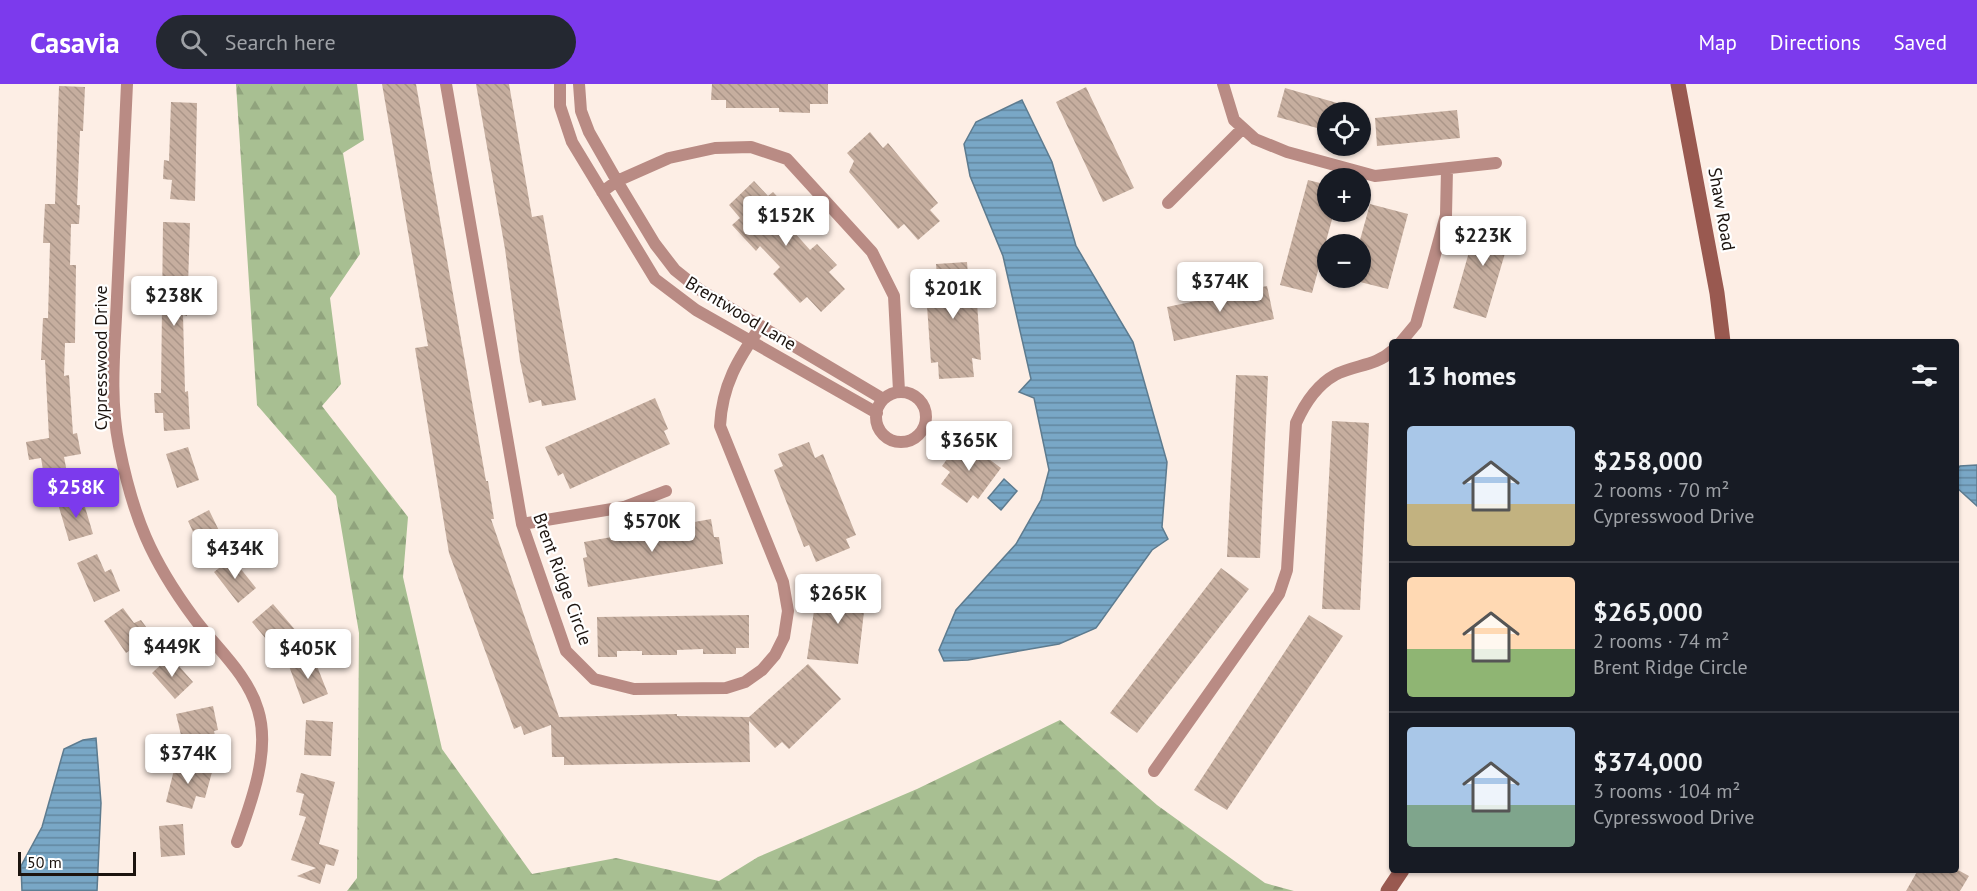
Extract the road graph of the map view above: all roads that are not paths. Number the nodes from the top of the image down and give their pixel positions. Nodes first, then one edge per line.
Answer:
1 (127, 84) edge
2 (446, 84) edge
3 (560, 84) edge
4 (579, 84) edge
5 (1223, 84) edge
6 (1678, 84) edge
7 (1243, 128) junction
8 (1496, 164) dead end
9 (1448, 169) junction
10 (617, 181) junction
11 (602, 192) junction
12 (1168, 203) dead end
13 (761, 326) junction
14 (1404, 339) edge
15 (1723, 339) edge
16 (751, 341) junction
17 (1389, 354) edge
18 (899, 392) junction
19 (883, 399) junction
20 (877, 413) junction
21 (666, 491) dead end
22 (522, 524) junction
23 (1154, 771) dead end
24 (237, 842) dead end
25 (1400, 873) edge
26 (1388, 891) edge

1 - 24 street, Cypresswood Drive
2 - 22 street, Brent Ridge Circle
3 - 11 street, Brentwood Lane
4 - 10 street, Brentwood Lane
5 - 7 street
6 - 15 main road, Shaw Road
7 - 9 street
7 - 12 street
8 - 9 street
9 - 14 street
10 - 11 street
10 - 13 street, Brentwood Lane
10 - 18 street
11 - 16 street, Brentwood Lane
13 - 16 street, Brent Ridge Circle
13 - 19 street, Brentwood Lane
16 - 20 street, Brentwood Lane
16 - 22 street, Brent Ridge Circle
17 - 23 street
18 - 19 street
18 - 20 street
19 - 20 street
21 - 22 street
25 - 26 main road

